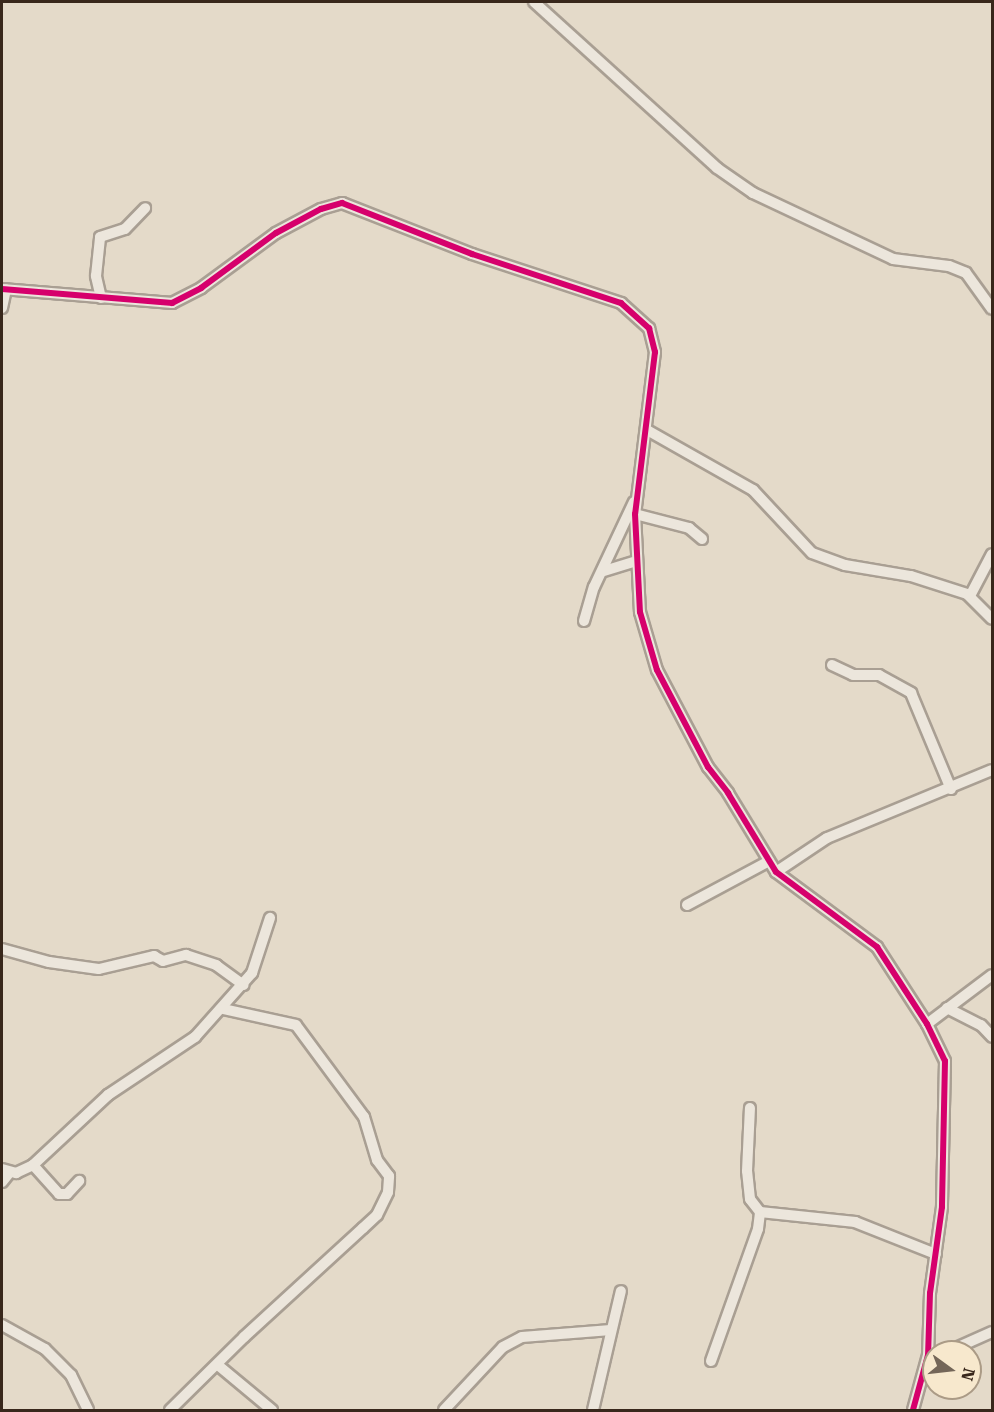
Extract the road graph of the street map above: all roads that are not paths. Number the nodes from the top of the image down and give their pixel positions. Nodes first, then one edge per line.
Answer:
1 (534, 2) edge
2 (145, 208) dead end
3 (4, 289) edge
4 (101, 298) junction
5 (2, 308) edge
6 (993, 309) edge
7 (647, 430) junction
8 (637, 497) junction
9 (635, 514) junction
10 (702, 539) dead end
11 (993, 554) edge
12 (637, 561) junction
13 (604, 572) junction
14 (970, 596) junction
15 (993, 619) edge
16 (584, 621) dead end
17 (831, 664) dead end
18 (993, 770) edge
19 (951, 789) junction
20 (769, 861) junction
21 (776, 872) junction
22 (687, 905) dead end
23 (270, 918) dead end
24 (2, 949) edge
25 (993, 975) edge
26 (244, 985) junction
27 (947, 1008) junction
28 (223, 1009) junction
29 (927, 1024) junction
30 (993, 1037) edge
31 (750, 1108) dead end
32 (33, 1165) junction
33 (6, 1170) edge
34 (79, 1181) dead end
35 (2, 1182) edge
36 (760, 1212) junction
37 (936, 1254) junction
38 (621, 1291) dead end
39 (2, 1325) edge
40 (611, 1330) junction
41 (993, 1332) edge
42 (932, 1340) edge
43 (975, 1340) edge
44 (711, 1361) dead end
45 (219, 1366) junction
46 (922, 1382) edge
47 (88, 1410) edge
48 (171, 1410) edge
49 (266, 1410) edge
50 (272, 1410) edge
51 (444, 1410) edge
52 (593, 1410) edge
53 (913, 1410) edge

1 - 6 street
2 - 4 street
3 - 4 street
3 - 5 street
4 - 7 street
7 - 8 street
7 - 14 street
8 - 9 street
8 - 13 street
9 - 10 street
9 - 12 street
11 - 14 street
12 - 13 street
12 - 20 street
13 - 16 street
14 - 15 street
17 - 19 street
18 - 19 street
19 - 21 street
20 - 21 street
20 - 22 street
21 - 29 street
23 - 26 street
24 - 26 street
25 - 27 street
26 - 28 street
27 - 29 street
27 - 30 street
28 - 32 street
28 - 45 street
29 - 37 street
31 - 36 street
32 - 33 street
32 - 34 street
33 - 35 street
36 - 37 street
36 - 44 street
37 - 42 street
38 - 40 street
39 - 47 street
40 - 51 street
40 - 52 street
41 - 43 street
45 - 48 street
45 - 50 street
46 - 53 street
49 - 50 street

